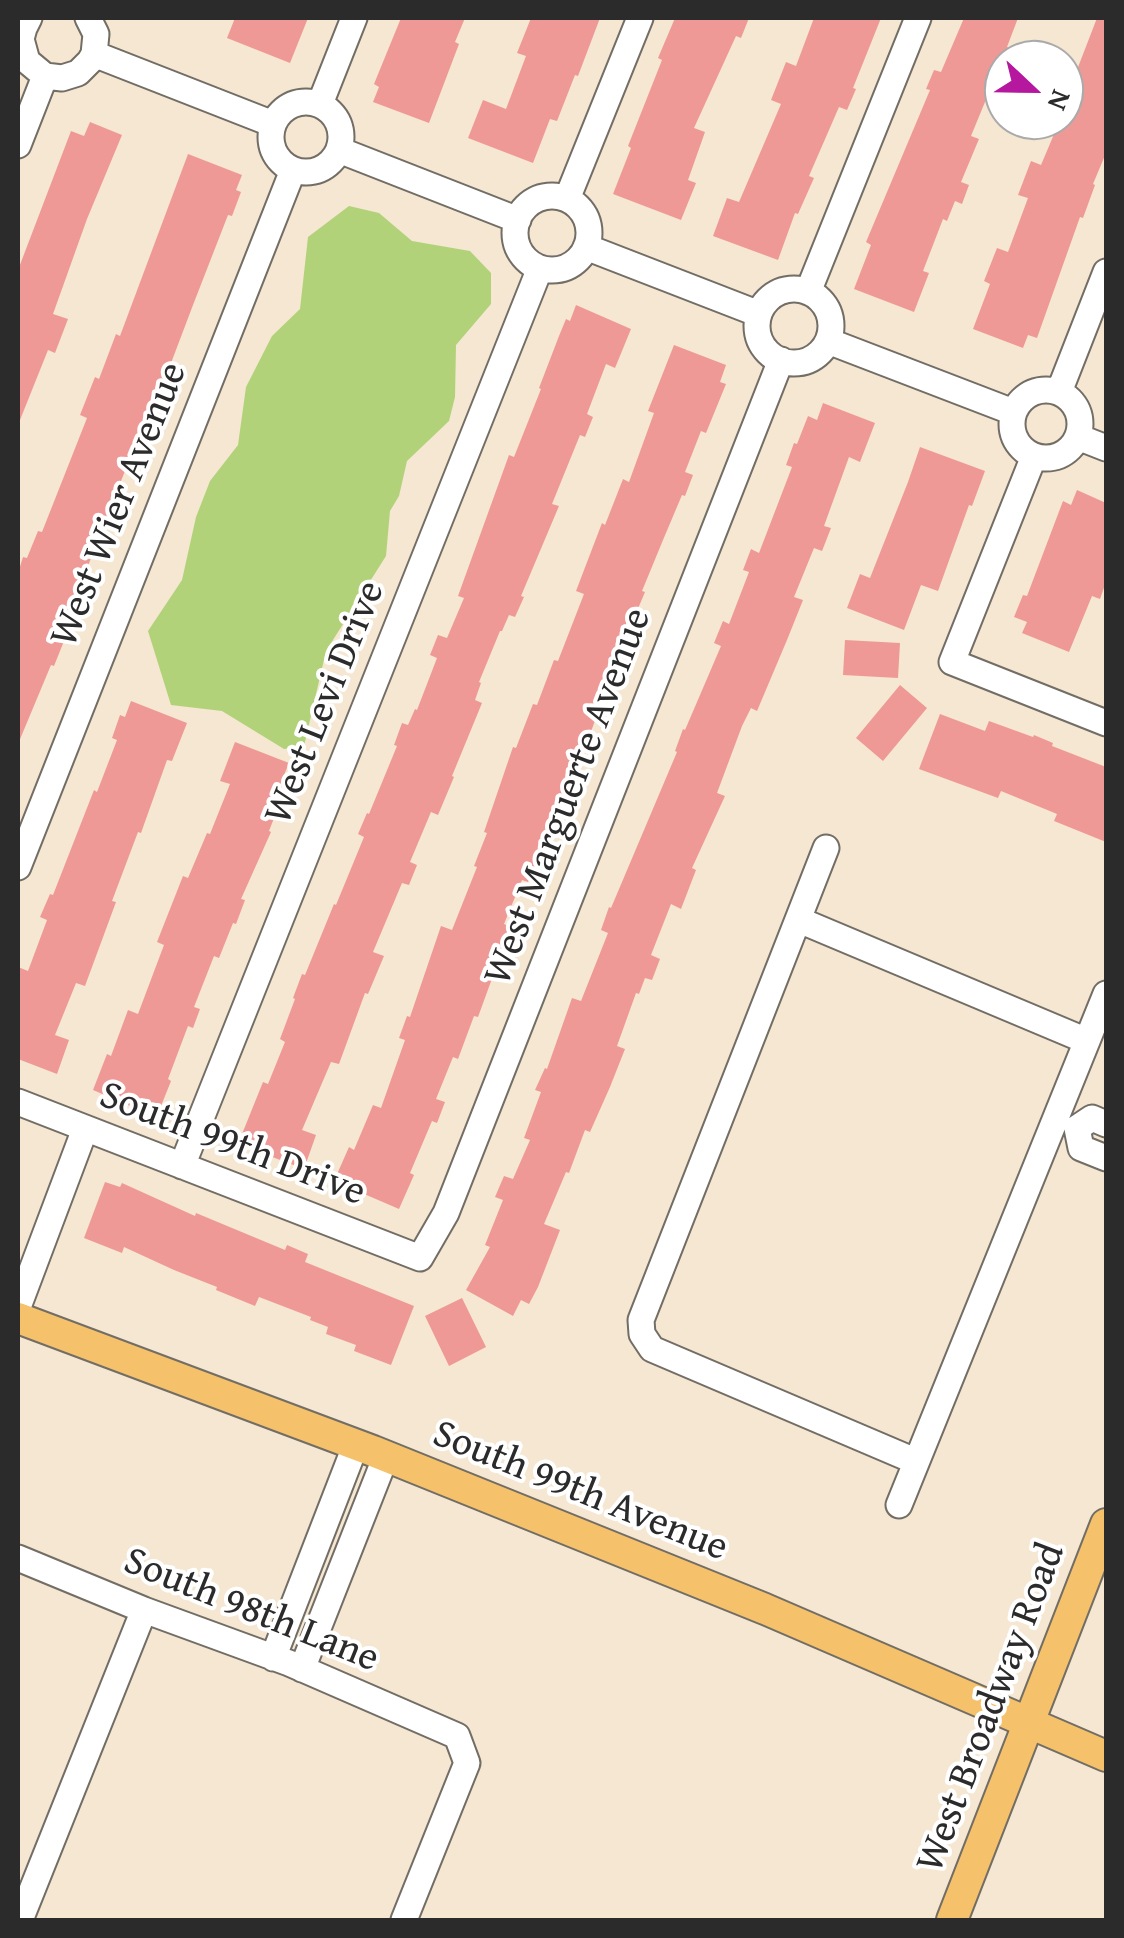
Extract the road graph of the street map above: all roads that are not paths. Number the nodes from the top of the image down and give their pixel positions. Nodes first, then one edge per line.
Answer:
1 (88, 18) edge
2 (354, 18) edge
3 (640, 18) edge
4 (918, 18) edge
5 (24, 24) edge
6 (94, 54) junction
7 (44, 76) junction
8 (320, 104) junction
9 (273, 124) junction
10 (18, 145) edge
11 (339, 150) junction
12 (293, 170) junction
13 (567, 199) junction
14 (518, 220) junction
15 (586, 247) junction
16 (540, 268) junction
17 (1106, 272) edge
18 (808, 292) junction
19 (759, 314) junction
20 (828, 341) junction
21 (780, 360) junction
22 (1059, 392) junction
23 (1014, 412) junction
24 (1078, 437) junction
25 (1106, 448) edge
26 (1034, 456) junction
27 (1106, 723) edge
28 (826, 848) dead end
29 (18, 867) edge
30 (799, 920) junction
31 (1106, 994) edge
32 (1087, 1041) junction
33 (18, 1102) edge
34 (1066, 1124) junction
35 (1106, 1124) edge
36 (85, 1129) junction
37 (1106, 1158) edge
38 (182, 1166) junction
39 (420, 1258) joint
40 (18, 1306) edge
41 (18, 1318) edge
42 (356, 1444) junction
43 (386, 1456) junction
44 (916, 1461) junction
45 (899, 1505) dead end
46 (1106, 1524) edge
47 (18, 1558) edge
48 (144, 1610) junction
49 (274, 1658) junction
50 (302, 1669) junction
51 (1030, 1725) junction
52 (1106, 1756) edge
53 (20, 1920) edge
54 (404, 1920) edge
55 (952, 1920) edge

1 - 6 street
2 - 8 street
3 - 13 street
4 - 18 street
5 - 7 street
6 - 7 street
6 - 9 street
7 - 10 street
8 - 9 street
8 - 11 street
9 - 12 street
11 - 12 street
11 - 14 street
12 - 29 street, West Wier Avenue
13 - 14 street
13 - 15 street
14 - 16 street
15 - 16 street
15 - 19 street
16 - 38 street, West Levi Drive
17 - 22 street
18 - 19 street
18 - 20 street
19 - 21 street
20 - 21 street
20 - 23 street
21 - 39 street, West Marguerte Avenue
22 - 23 street
22 - 24 street
23 - 26 street
24 - 25 street
24 - 26 street
26 - 27 street
28 - 30 street
30 - 32 street
30 - 44 street
31 - 32 street
32 - 34 street
33 - 36 street, South 99th Drive
34 - 35 street
34 - 37 street
34 - 44 street
36 - 38 street, South 99th Drive
36 - 40 street
38 - 39 street, South 99th Drive
41 - 42 main road, South 99th Avenue
42 - 43 main road, South 99th Avenue
42 - 49 street
43 - 50 street
43 - 51 main road, South 99th Avenue
44 - 45 street
46 - 51 main road, West Broadway Road
47 - 48 street, South 98th Lane
48 - 49 street, South 98th Lane
48 - 53 street
49 - 50 street, South 98th Lane
50 - 54 street, South 98th Lane
51 - 52 main road, South 99th Avenue
51 - 55 main road, West Broadway Road

